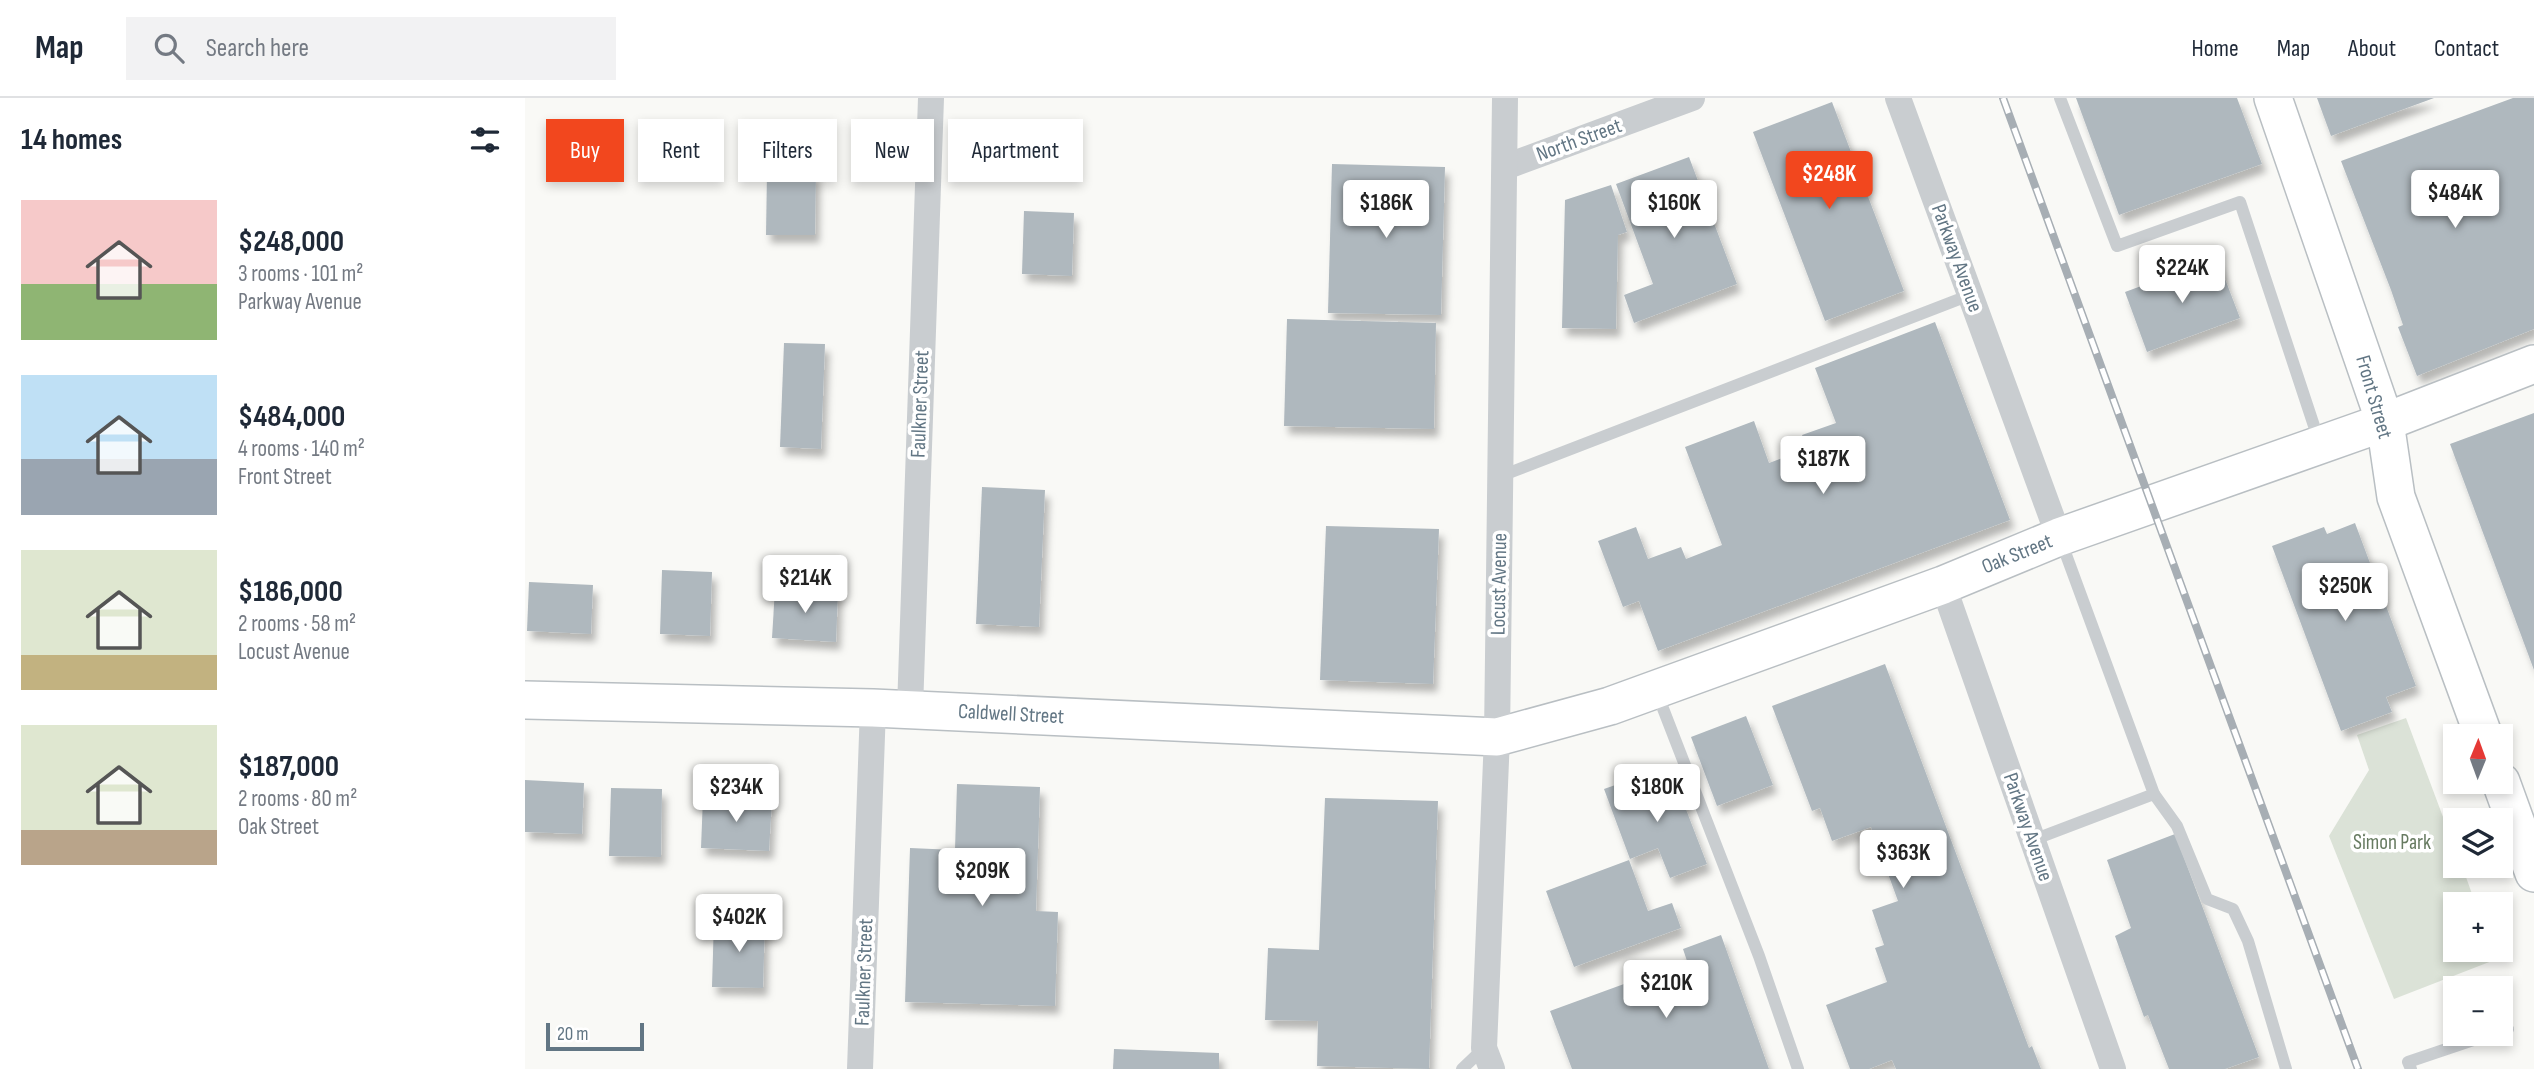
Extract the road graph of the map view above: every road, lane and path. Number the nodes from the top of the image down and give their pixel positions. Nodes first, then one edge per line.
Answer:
1 (931, 98) edge
2 (1505, 98) edge
3 (1692, 98) edge
4 (1898, 98) edge
5 (2060, 98) edge
6 (2273, 98) edge
7 (1505, 167) junction
8 (1970, 295) junction
9 (2534, 364) edge
10 (2385, 422) junction
11 (2320, 444) junction
12 (1501, 476) junction
13 (2059, 537) junction
14 (1943, 585) junction
15 (1655, 689) junction
16 (525, 700) edge
17 (873, 708) junction
18 (910, 709) junction
19 (2479, 724) edge
20 (1497, 737) junction
21 (2154, 794) junction
22 (2505, 794) edge
23 (2033, 840) junction
24 (2534, 873) edge
25 (2455, 1046) edge
26 (1488, 1058) edge
27 (860, 1069) edge
28 (1462, 1069) edge
29 (1798, 1069) edge
30 (2113, 1069) edge
31 (2286, 1069) edge
32 (2411, 1069) edge

1 - 18 street, Faulkner Street
2 - 7 street, Locust Avenue
3 - 7 street, North Street
4 - 8 street, Parkway Avenue
5 - 11 lane
6 - 10 main road, Front Street
7 - 12 street, Locust Avenue
8 - 12 lane
8 - 13 street, Parkway Avenue
9 - 10 main road, Oak Street
10 - 11 main road, Oak Street
10 - 19 main road, Front Street
11 - 13 main road, Oak Street
12 - 20 street, Locust Avenue
13 - 14 main road, Oak Street
13 - 21 lane
14 - 15 main road, Oak Street
14 - 23 street, Parkway Avenue
15 - 20 main road, Oak Street
15 - 29 lane
16 - 17 main road, Caldwell Street
17 - 18 main road, Caldwell Street
17 - 27 street, Faulkner Street
18 - 20 main road, Caldwell Street
20 - 26 street, Locust Avenue
21 - 23 lane
21 - 31 lane
22 - 24 main road
23 - 30 street, Parkway Avenue
25 - 32 lane
26 - 28 lane

